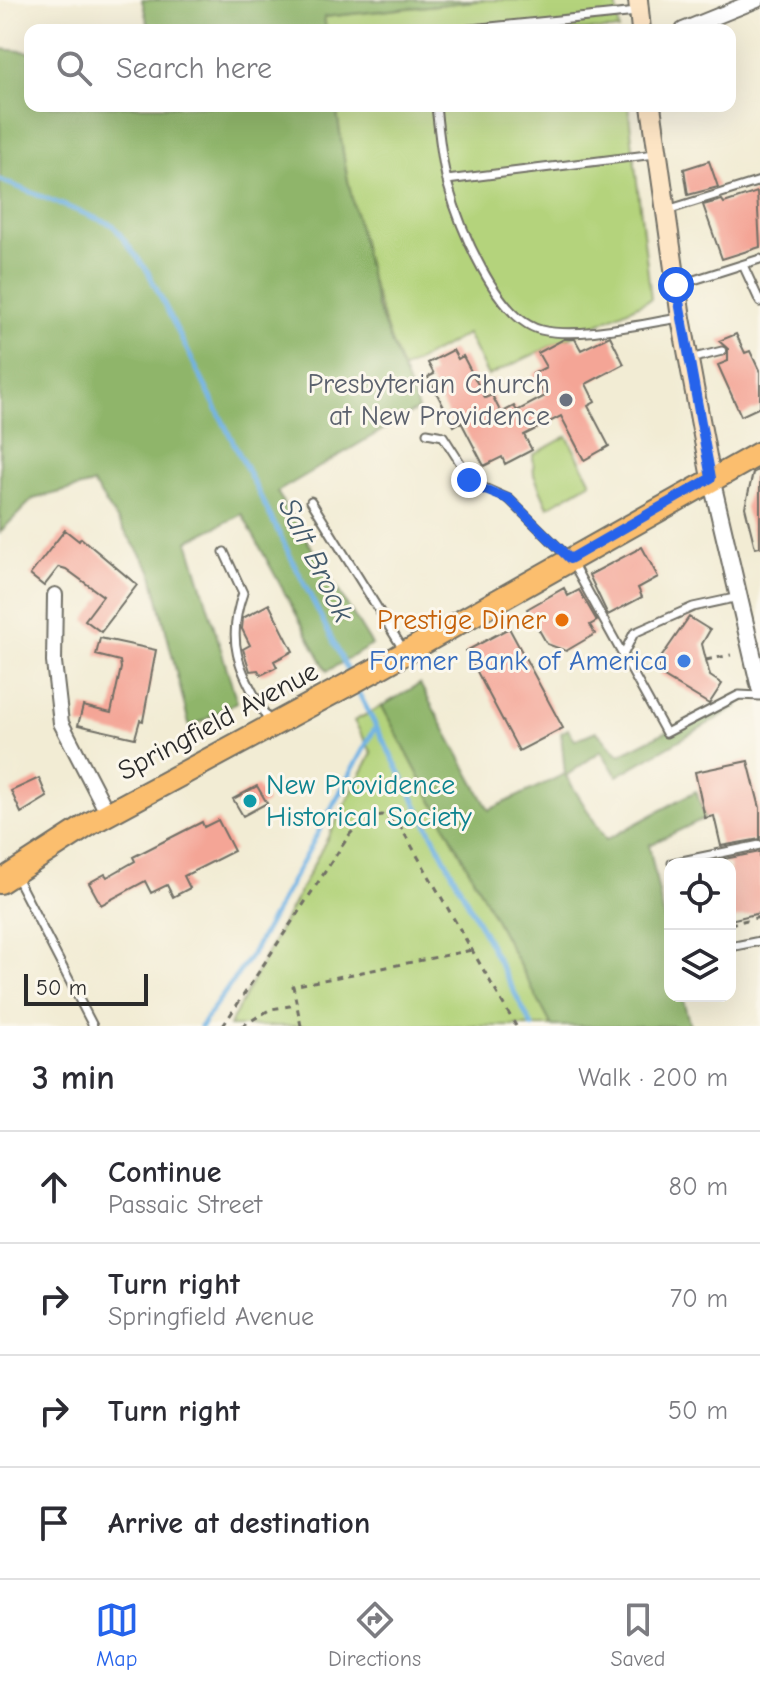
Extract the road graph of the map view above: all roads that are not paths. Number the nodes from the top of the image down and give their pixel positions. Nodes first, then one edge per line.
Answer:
1 (757, 0) edge
2 (639, 14) edge
3 (528, 24) edge
4 (698, 24) edge
5 (437, 112) edge
6 (652, 112) edge
7 (658, 154) junction
8 (447, 180) junction
9 (760, 181) edge
10 (666, 210) junction
11 (760, 259) edge
12 (743, 265) junction
13 (676, 285) junction
14 (760, 302) edge
15 (681, 318) junction
16 (711, 353) junction
17 (688, 359) junction
18 (427, 433) dead end
19 (760, 453) edge
20 (711, 478) junction
21 (311, 501) dead end
22 (224, 552) dead end
23 (570, 559) junction
24 (55, 595) dead end
25 (739, 597) junction
26 (406, 653) junction
27 (622, 657) junction
28 (760, 688) edge
29 (760, 696) edge
30 (272, 726) junction
31 (108, 814) junction
32 (760, 845) edge
33 (696, 858) edge
34 (7, 877) edge
35 (760, 941) edge
36 (736, 946) edge
37 (93, 1026) edge

1 - 4 street
2 - 3 lane
5 - 8 lane
6 - 7 main road
7 - 8 lane
7 - 10 main road
8 - 15 lane
9 - 10 lane
10 - 13 main road
11 - 12 lane
12 - 13 lane
12 - 14 lane
13 - 15 main road
15 - 17 main road
16 - 16 lane
16 - 17 lane
17 - 20 main road
18 - 23 lane
19 - 20 main road, Springfield Avenue
20 - 23 main road, Springfield Avenue
20 - 25 street
21 - 26 lane
22 - 30 lane
23 - 26 main road, Springfield Avenue
23 - 27 lane
24 - 31 street
25 - 27 lane
25 - 28 street
26 - 30 main road, Springfield Avenue
27 - 29 lane
30 - 31 main road, Springfield Avenue
31 - 34 main road, Springfield Avenue
32 - 33 lane
34 - 37 lane
35 - 36 lane

